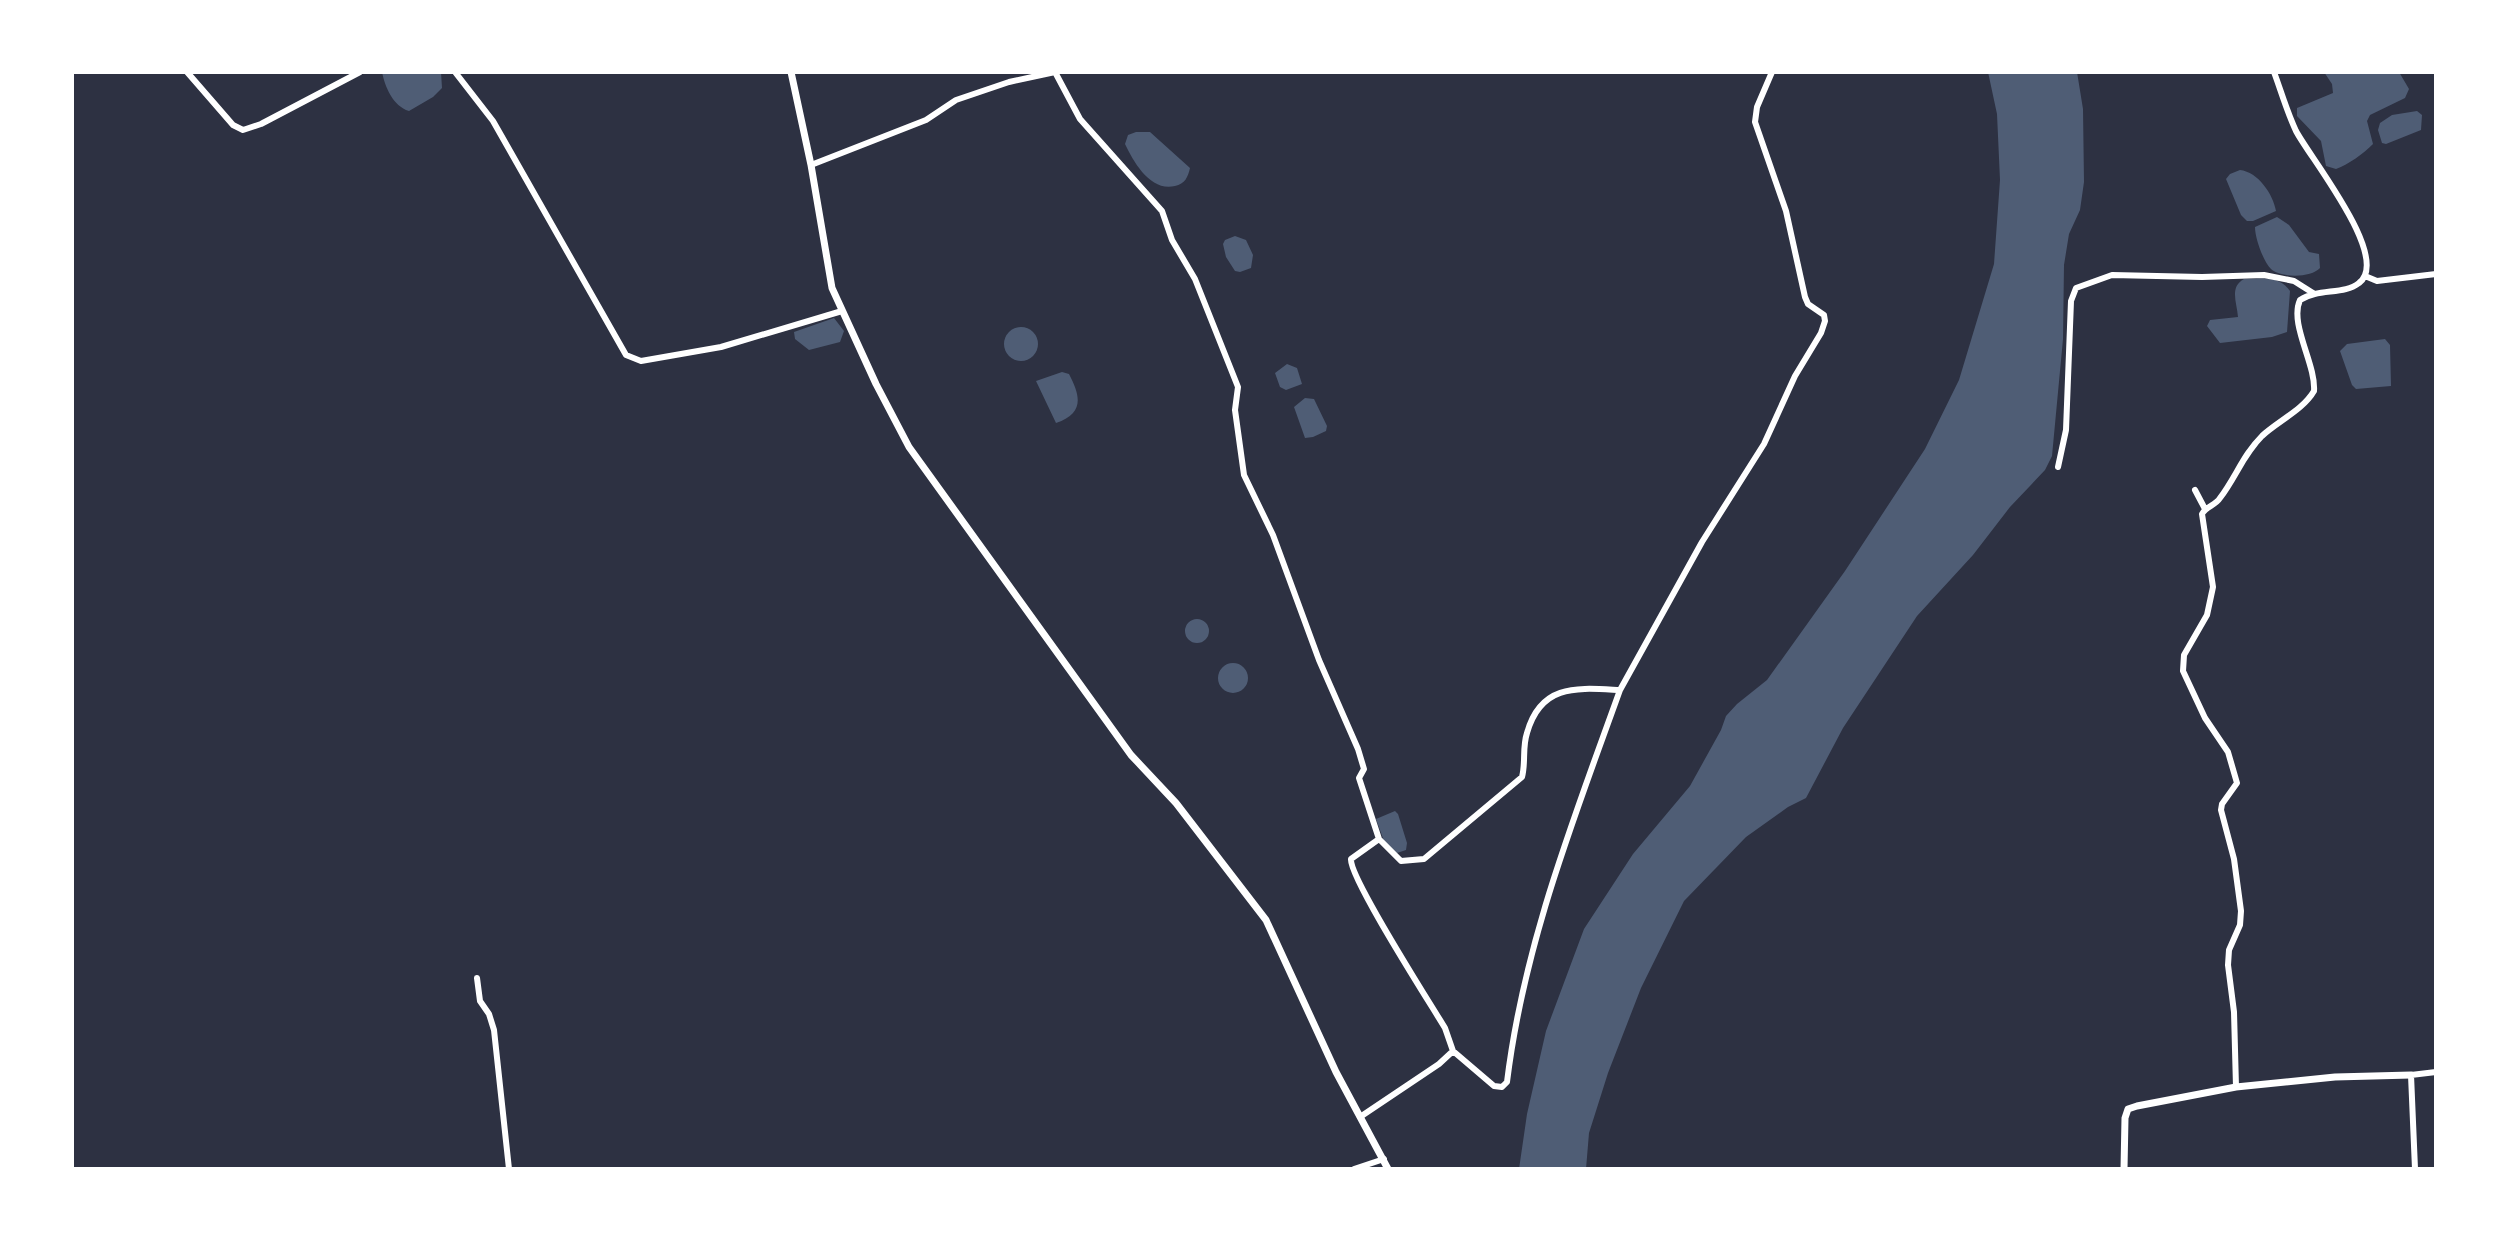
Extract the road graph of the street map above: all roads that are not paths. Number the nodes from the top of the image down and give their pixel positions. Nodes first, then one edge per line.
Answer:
1 (187, 72) edge
2 (360, 72) edge
3 (455, 72) edge
4 (791, 72) edge
5 (1055, 72) edge
6 (1772, 72) edge
7 (2274, 72) edge
8 (811, 165) junction
9 (2436, 274) edge
10 (2365, 276) junction
11 (2313, 293) junction
12 (842, 311) junction
13 (2058, 467) dead end
14 (2195, 490) dead end
15 (2205, 509) junction
16 (1620, 690) junction
17 (1379, 839) junction
18 (477, 978) dead end
19 (1453, 1051) junction
20 (2436, 1072) edge
21 (2411, 1075) junction
22 (2236, 1087) junction
23 (1360, 1117) junction
24 (1384, 1159) junction
25 (509, 1169) edge
26 (1354, 1169) edge
27 (1388, 1169) edge
28 (2124, 1169) edge
29 (2415, 1169) edge

1 - 2 street
3 - 12 street
4 - 8 street
5 - 8 street
5 - 17 street
6 - 16 street
7 - 10 street
8 - 12 street
9 - 10 street
10 - 11 street
11 - 13 street
11 - 15 street
12 - 23 street
14 - 15 street
15 - 22 street
16 - 17 street
16 - 19 street
17 - 19 street
18 - 25 street
19 - 23 street
20 - 21 street
21 - 22 street
21 - 29 street
22 - 28 street
23 - 24 street
24 - 26 street
24 - 27 street

